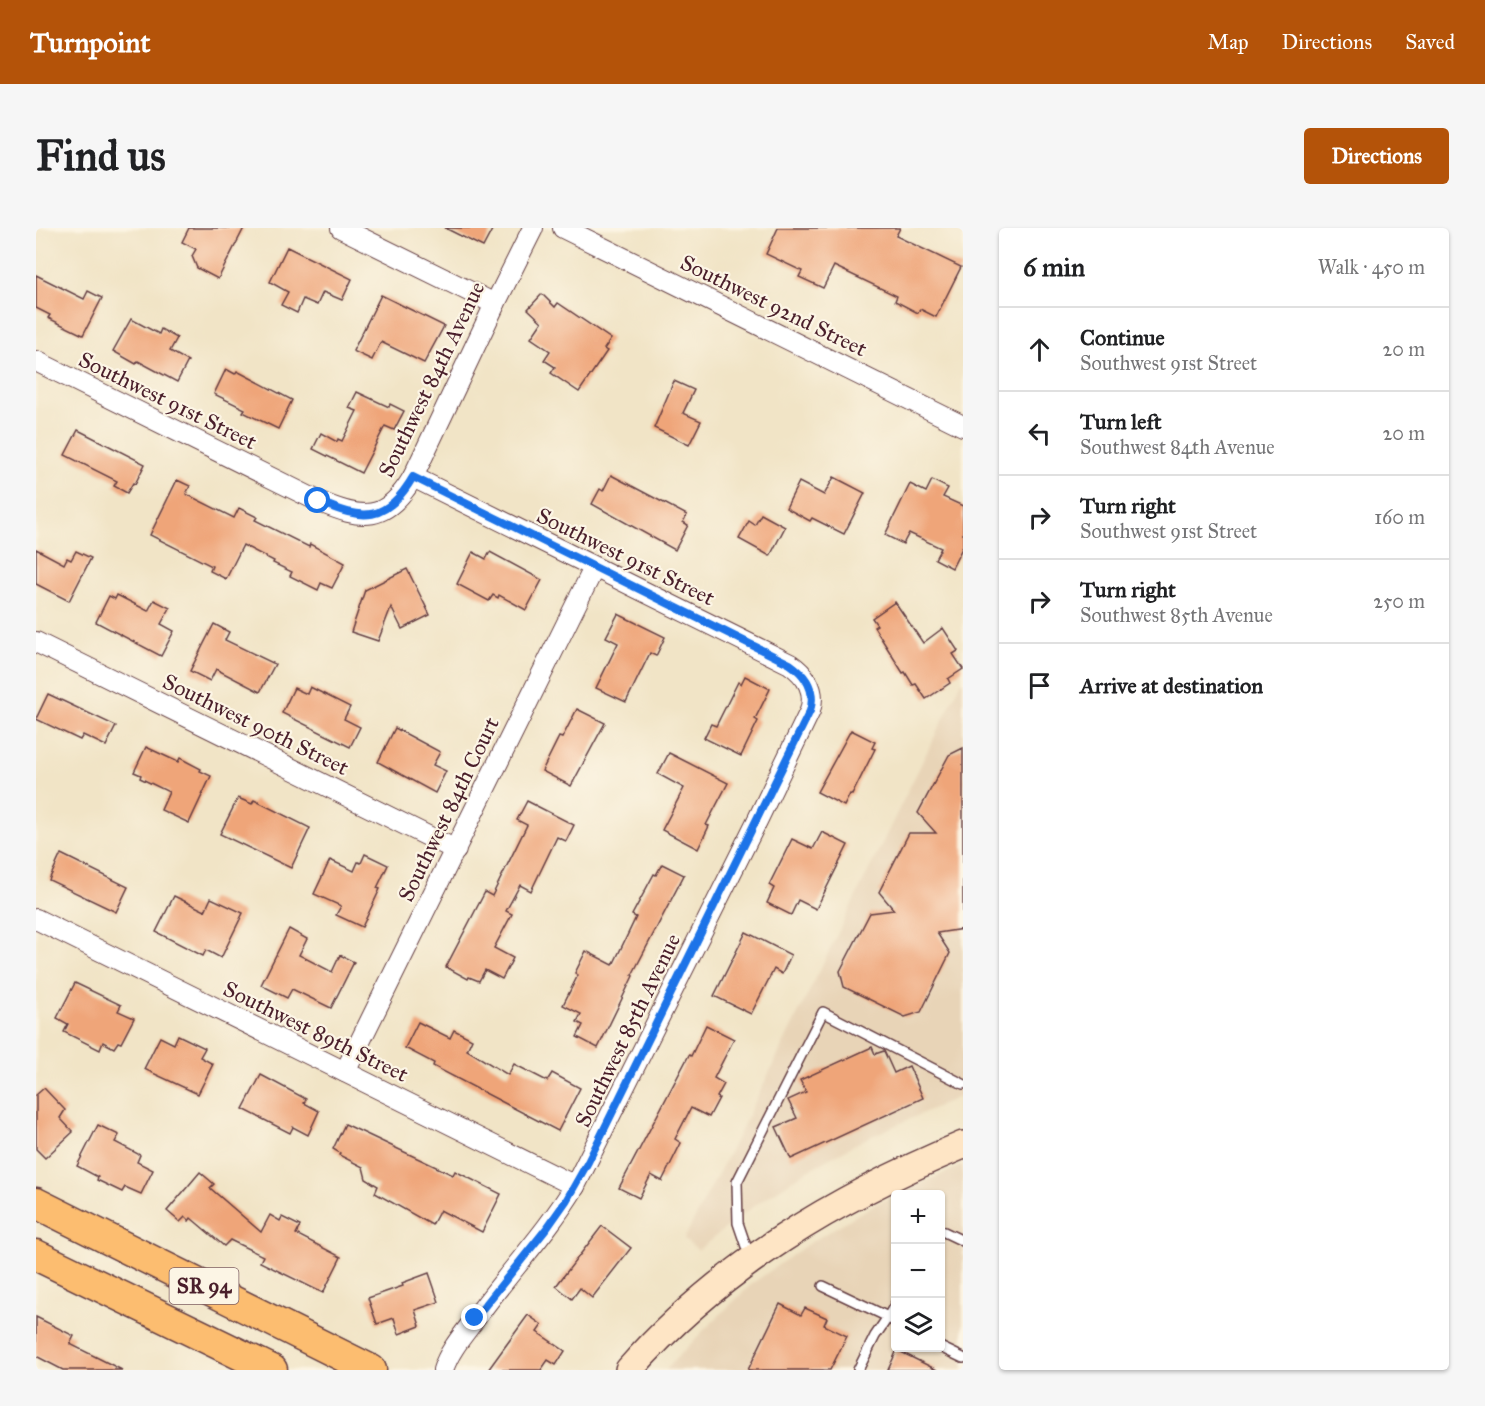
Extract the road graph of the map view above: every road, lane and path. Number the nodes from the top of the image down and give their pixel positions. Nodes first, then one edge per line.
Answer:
1 (341, 228) edge
2 (533, 228) edge
3 (563, 228) edge
4 (495, 304) junction
5 (36, 361) edge
6 (963, 426) edge
7 (413, 477) junction
8 (344, 513) joint
9 (594, 568) junction
10 (36, 642) edge
11 (811, 688) joint
12 (456, 850) junction
13 (36, 919) edge
14 (345, 1072) junction
15 (963, 1084) edge
16 (963, 1145) edge
17 (575, 1186) junction
18 (36, 1203) edge
19 (945, 1232) edge
20 (963, 1240) edge
21 (36, 1255) edge
22 (751, 1260) junction
23 (823, 1286) dead end
24 (891, 1320) edge
25 (891, 1321) edge
26 (945, 1349) edge
27 (963, 1358) edge
28 (272, 1370) edge
29 (371, 1370) edge
30 (443, 1370) edge
31 (629, 1370) edge
32 (858, 1370) edge

1 - 4 street
2 - 4 street, Southwest 84th Avenue
3 - 6 street, Southwest 92nd Street
4 - 7 street, Southwest 84th Avenue
5 - 8 street, Southwest 91st Street
7 - 8 street, Southwest 84th Avenue
7 - 9 street, Southwest 91st Street
9 - 11 street, Southwest 91st Street
9 - 12 street, Southwest 84th Court
10 - 12 street, Southwest 90th Street
11 - 17 street, Southwest 85th Avenue
12 - 14 street, Southwest 84th Court
13 - 14 street, Southwest 89th Street
14 - 17 street, Southwest 89th Street
15 - 22 lane
16 - 22 main road
17 - 30 street, Southwest 85th Avenue
18 - 29 main road, SR 94
19 - 20 lane
21 - 28 main road, SR 94
22 - 31 main road
23 - 24 lane
25 - 32 lane
26 - 27 lane

